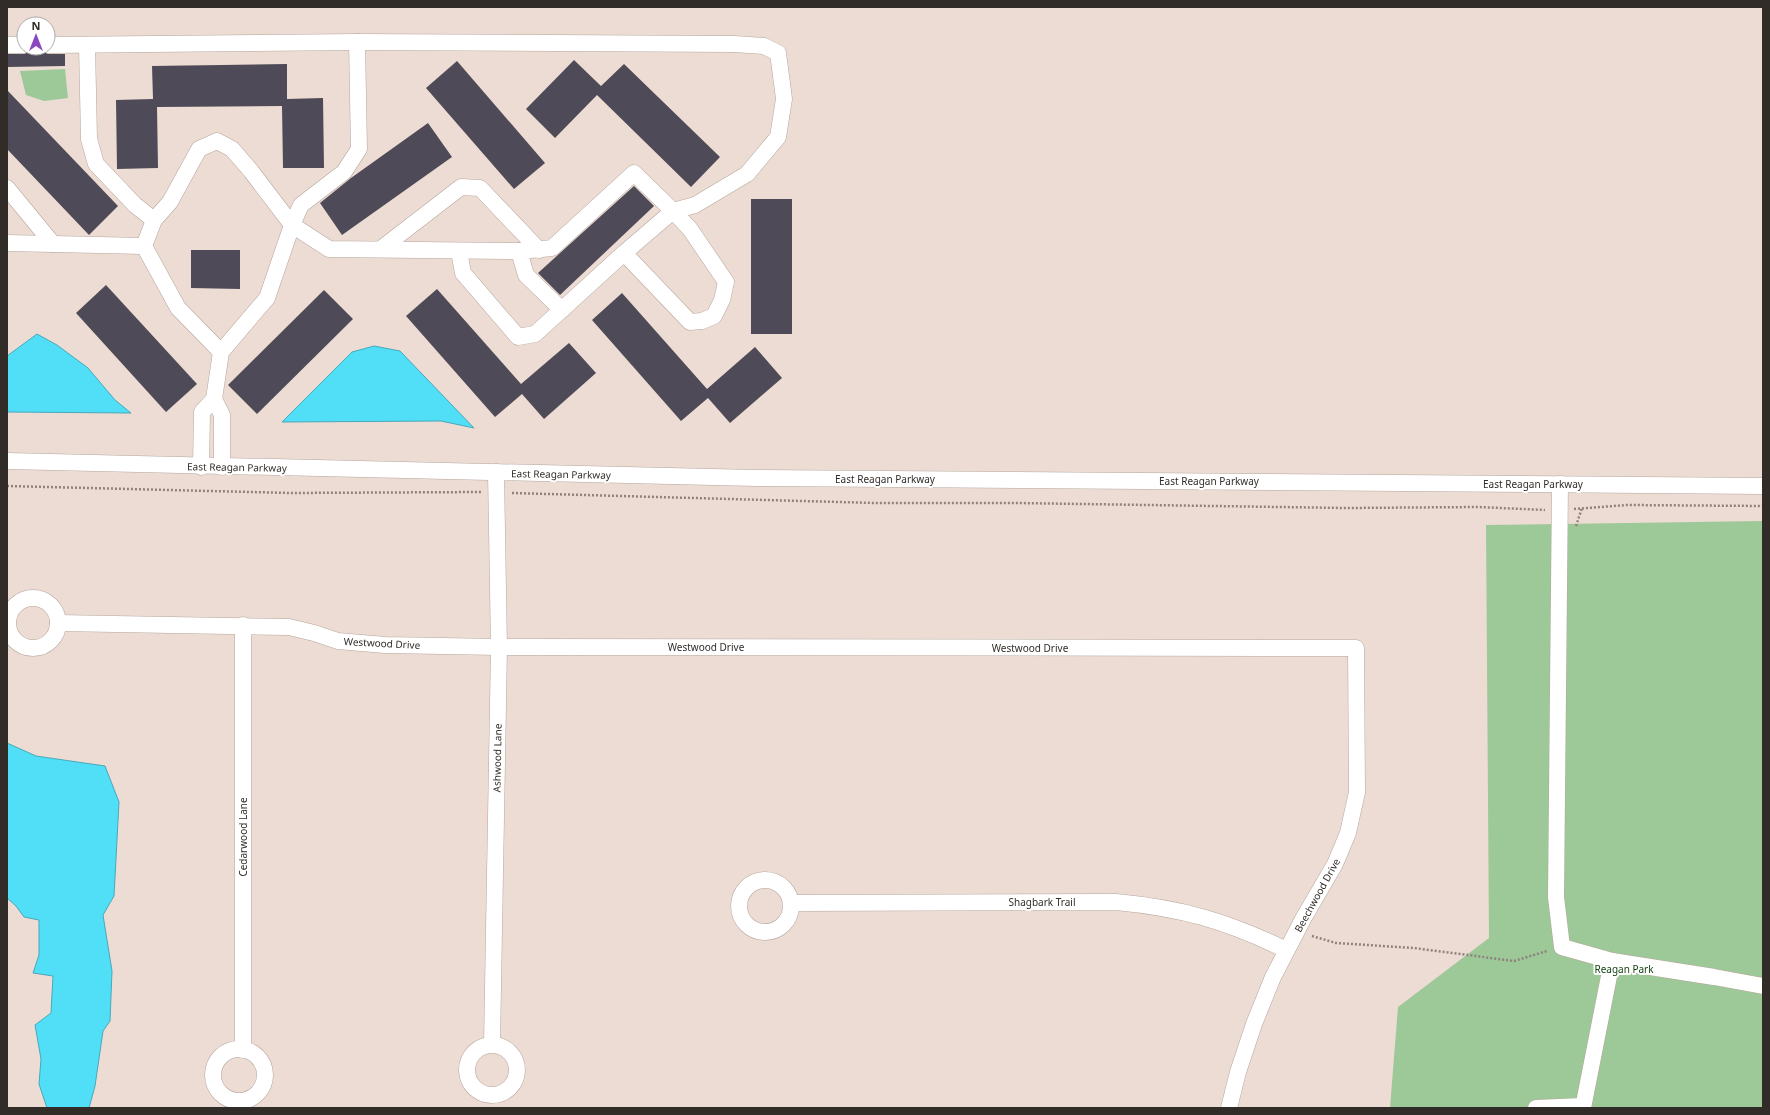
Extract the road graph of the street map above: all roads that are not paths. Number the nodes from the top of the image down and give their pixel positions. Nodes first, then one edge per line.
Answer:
1 (357, 42) junction
2 (56, 45) edge
3 (87, 45) junction
4 (7, 188) edge
5 (673, 211) junction
6 (154, 220) junction
7 (292, 225) junction
8 (7, 243) edge
9 (53, 244) junction
10 (144, 246) junction
11 (382, 248) junction
12 (539, 250) junction
13 (459, 251) junction
14 (519, 251) junction
15 (624, 253) junction
16 (562, 310) junction
17 (221, 352) junction
18 (214, 399) junction
19 (7, 461) edge
20 (201, 467) junction
21 (222, 467) junction
22 (496, 472) junction
23 (1560, 484) junction
24 (1763, 486) edge
25 (58, 623) dead end
26 (243, 625) junction
27 (499, 647) junction
28 (1356, 648) joint
29 (791, 903) dead end
30 (1286, 950) junction
31 (1612, 961) junction
32 (1763, 986) edge
33 (492, 1044) dead end
34 (243, 1050) dead end
35 (1583, 1107) edge
36 (1229, 1108) edge
37 (1536, 1108) edge

1 - 3 street
1 - 5 street
1 - 7 street
2 - 3 street
3 - 6 street
4 - 9 street
5 - 12 street
5 - 15 street
5 - 15 street
6 - 7 street
6 - 10 street
7 - 11 street
7 - 17 street
8 - 9 street
9 - 10 street
10 - 17 street
11 - 12 street
11 - 13 street
12 - 14 street
13 - 14 street
13 - 16 street
14 - 16 street
15 - 16 street
17 - 18 street
18 - 20 street
18 - 21 street
19 - 20 street, East Reagan Parkway
20 - 21 street, East Reagan Parkway
21 - 22 street, East Reagan Parkway
22 - 23 street, East Reagan Parkway
22 - 27 street, Ashwood Lane
23 - 24 street, East Reagan Parkway
23 - 31 street
25 - 26 street, Westwood Drive
26 - 27 street, Westwood Drive
26 - 34 street, Cedarwood Lane
27 - 28 street, Westwood Drive
27 - 33 street, Ashwood Lane
28 - 30 street, Beechwood Drive
29 - 30 street, Shagbark Trail
30 - 36 street, Beechwood Drive
31 - 32 street
31 - 35 street
35 - 37 street

